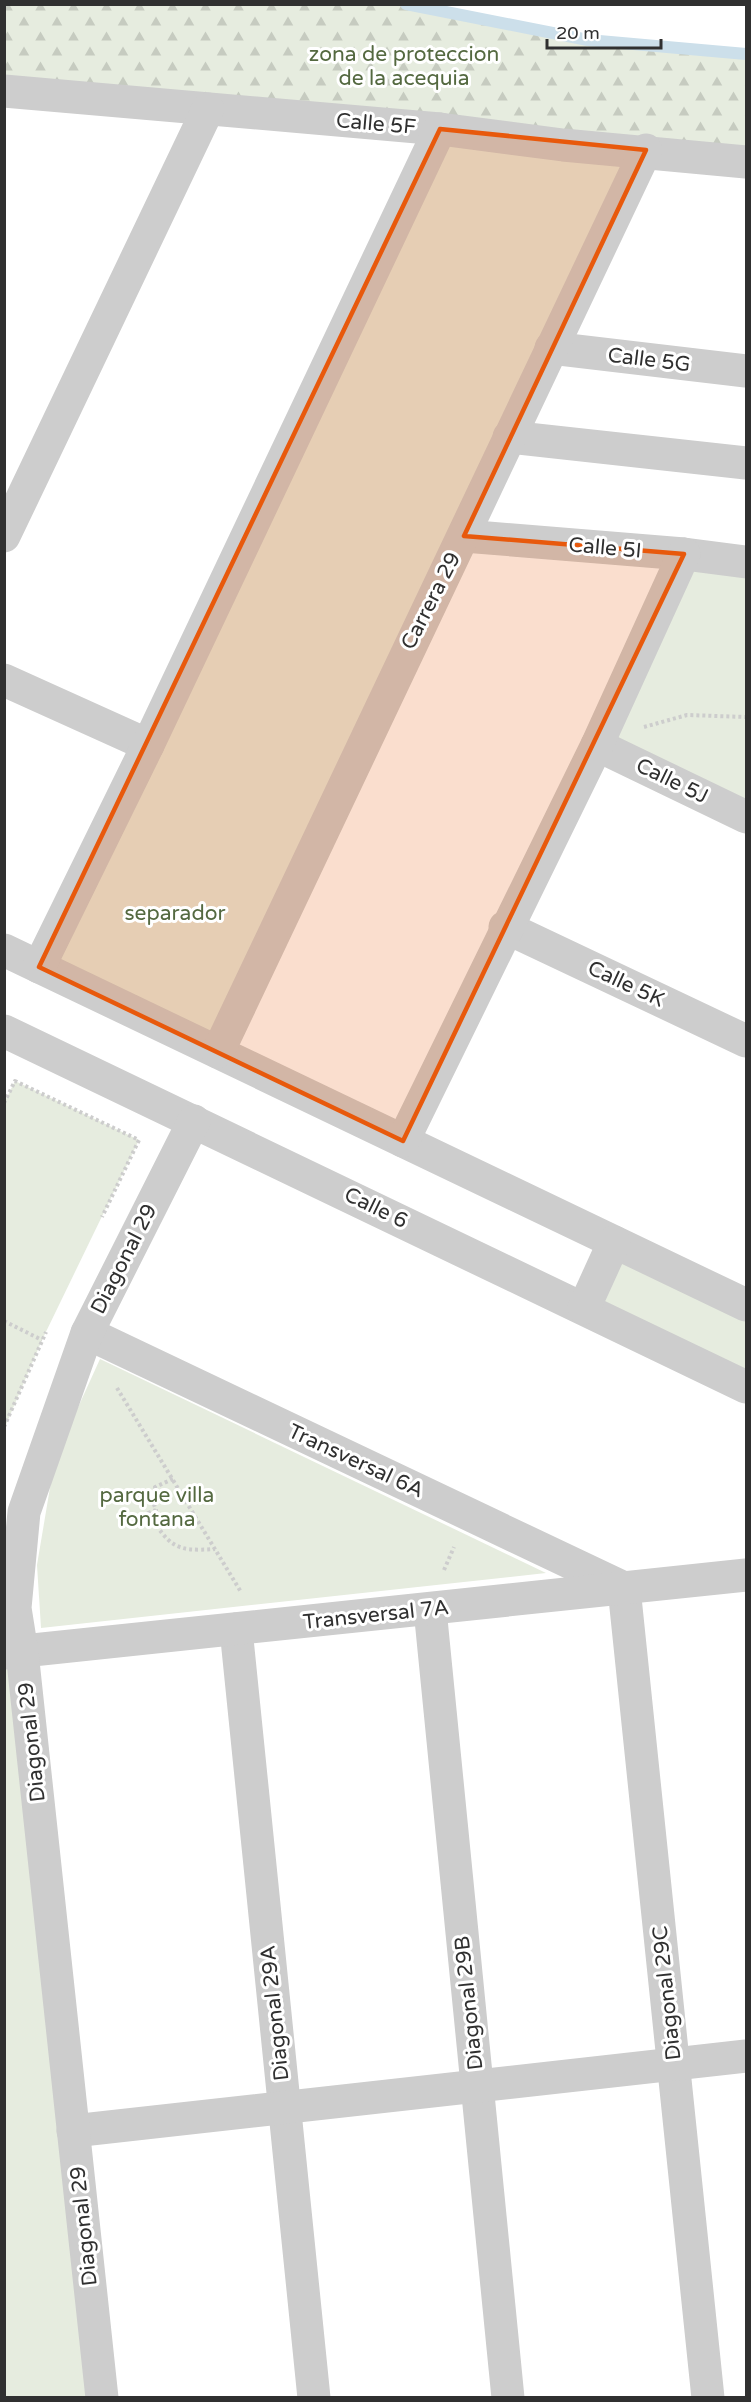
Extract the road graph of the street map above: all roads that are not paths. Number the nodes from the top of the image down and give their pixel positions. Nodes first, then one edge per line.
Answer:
1 (4, 91) edge
2 (208, 109) junction
3 (440, 129) junction
4 (646, 150) junction
5 (747, 162) edge
6 (551, 348) junction
7 (747, 371) edge
8 (509, 438) junction
9 (747, 463) edge
10 (4, 536) edge
11 (464, 536) junction
12 (684, 554) junction
13 (747, 562) edge
14 (4, 680) edge
15 (148, 745) junction
16 (597, 745) junction
17 (747, 817) edge
18 (506, 927) junction
19 (4, 950) edge
20 (39, 967) junction
21 (7, 1037) edge
22 (747, 1041) edge
23 (218, 1052) junction
24 (194, 1121) junction
25 (403, 1141) junction
26 (614, 1242) junction
27 (747, 1305) edge
28 (584, 1308) junction
29 (87, 1334) junction
30 (747, 1387) edge
31 (747, 1575) edge
32 (624, 1588) junction
33 (430, 1609) junction
34 (236, 1629) junction
35 (13, 1652) edge
36 (747, 2056) edge
37 (674, 2064) junction
38 (478, 2086) junction
39 (284, 2108) junction
40 (73, 2131) junction
41 (102, 2397) edge
42 (314, 2397) edge
43 (508, 2397) edge
44 (708, 2397) edge

1 - 2 street, Calle 5F
2 - 3 street, Calle 5F
2 - 10 street
3 - 4 street, Calle 5F
3 - 15 street
4 - 5 street, Calle 5F
4 - 6 street, Carrera 29
6 - 7 street, Calle 5G
6 - 8 street, Carrera 29
8 - 9 street
8 - 11 street, Carrera 29
11 - 12 street, Calle 5I
11 - 23 street, Carrera 29
12 - 13 street, Calle 5I
12 - 16 street
14 - 15 street
15 - 20 street
16 - 17 street, Calle 5J
16 - 18 street
18 - 22 street, Calle 5K
18 - 25 street
19 - 20 street
20 - 23 street
21 - 24 street, Calle 6
23 - 25 street
24 - 28 street, Calle 6
24 - 29 street, Diagonal 29
25 - 26 street
26 - 27 street
26 - 28 street
28 - 30 street, Calle 6
29 - 32 street, Transversal 6A
29 - 35 street, Diagonal 29
31 - 32 street, Transversal 7A
32 - 33 street, Transversal 7A
32 - 37 street, Diagonal 29C
33 - 34 street, Transversal 7A
33 - 38 street, Diagonal 29B
34 - 35 street, Transversal 7A
34 - 39 street, Diagonal 29A
35 - 40 street, Diagonal 29
36 - 37 street
37 - 38 street
37 - 44 street, Diagonal 29C
38 - 39 street
38 - 43 street, Diagonal 29B
39 - 40 street
39 - 42 street, Diagonal 29A
40 - 41 street, Diagonal 29

